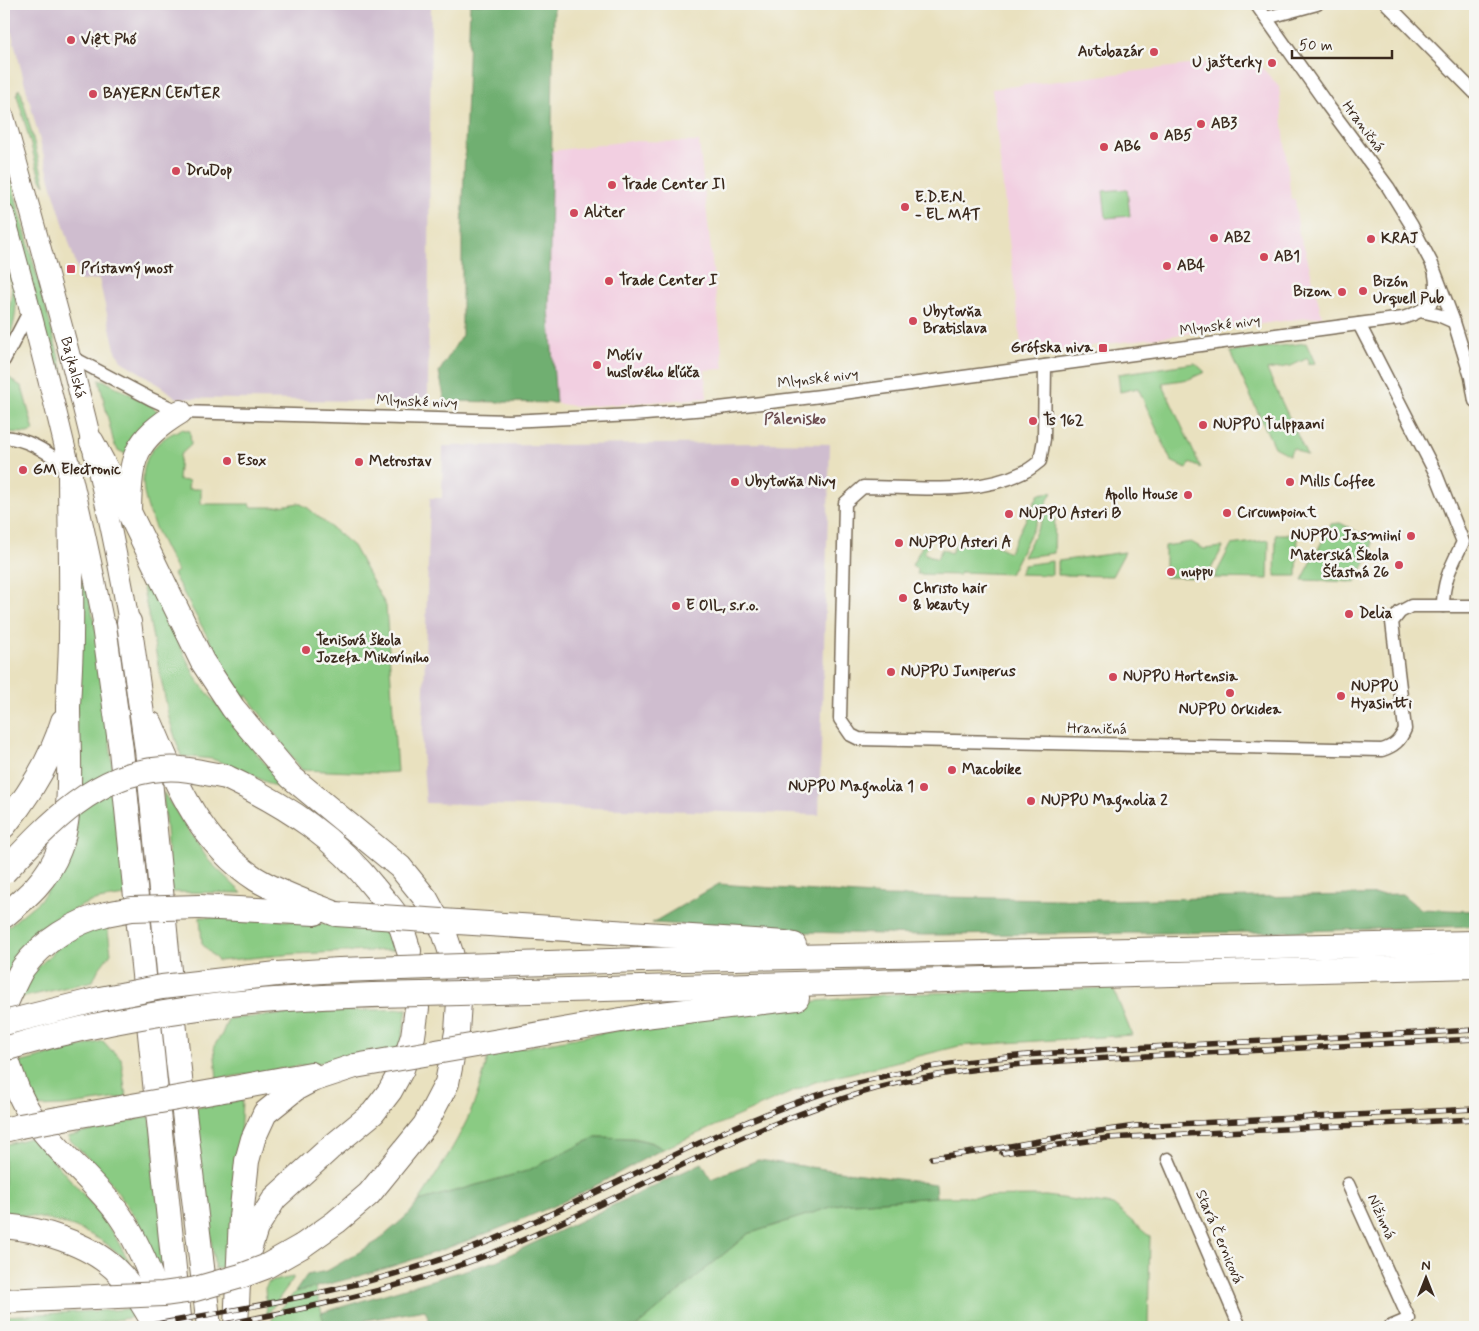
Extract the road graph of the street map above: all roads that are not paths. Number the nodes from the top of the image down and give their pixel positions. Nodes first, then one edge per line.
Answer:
1 (1256, 4) edge
2 (1317, 4) edge
3 (1387, 4) edge
4 (1266, 18) junction
5 (1475, 92) edge
6 (4, 117) edge
7 (4, 214) edge
8 (1435, 275) junction
9 (30, 310) junction
10 (1420, 311) junction
11 (1454, 322) junction
12 (1359, 324) junction
13 (70, 356) junction
14 (4, 360) edge
15 (1045, 366) junction
16 (1475, 400) edge
17 (180, 412) junction
18 (4, 437) edge
19 (92, 442) junction
20 (70, 468) junction
21 (129, 512) junction
22 (1443, 606) junction
23 (1475, 606) edge
24 (129, 622) joint
25 (104, 626) joint
26 (140, 698) junction
27 (68, 702) junction
28 (4, 826) edge
29 (4, 872) edge
30 (336, 914) junction
31 (4, 916) edge
32 (1475, 943) edge
33 (409, 951) dead end
34 (845, 957) junction
35 (1475, 966) edge
36 (846, 983) junction
37 (417, 1008) dead end
38 (5, 1013) edge
39 (6, 1056) edge
40 (355, 1066) junction
41 (9, 1126) edge
42 (1168, 1159) dead end
43 (1348, 1184) dead end
44 (4, 1226) edge
45 (239, 1282) junction
46 (4, 1301) edge
47 (156, 1327) edge
48 (168, 1327) edge
49 (180, 1327) edge
50 (209, 1327) edge
51 (236, 1327) edge
52 (1240, 1327) edge
53 (1390, 1327) edge

1 - 4 street, Hraničná
2 - 4 street
3 - 5 street
4 - 8 street, Hraničná
6 - 13 main road, Bajkalská
7 - 9 main road, Bajkalská
8 - 10 street, Hraničná
8 - 11 street, Hraničná
9 - 14 street
9 - 20 main road, Bajkalská
10 - 11 street
10 - 12 street, Mlynské nivy
11 - 16 street, Hraničná
12 - 15 street, Mlynské nivy
12 - 22 street
13 - 17 street
13 - 19 main road, Bajkalská
15 - 17 street, Mlynské nivy
15 - 22 street, Hraničná
17 - 21 highway
18 - 20 street
19 - 21 highway
19 - 24 main road, Bajkalská
20 - 25 main road, Bajkalská
20 - 27 highway
21 - 46 highway, bridge
22 - 23 street
24 - 26 highway
25 - 49 highway
26 - 30 highway
26 - 50 highway
27 - 28 highway
27 - 31 highway
29 - 33 highway, bridge
30 - 34 highway, bridge
30 - 38 highway, bridge
32 - 34 highway
34 - 38 highway, bridge
35 - 36 highway
36 - 39 highway, bridge
36 - 40 highway, bridge
37 - 45 highway
39 - 48 highway
40 - 41 highway, bridge
40 - 45 highway
42 - 52 street, Stará Černicová
43 - 53 street, Nížinná
44 - 47 highway
45 - 51 highway

